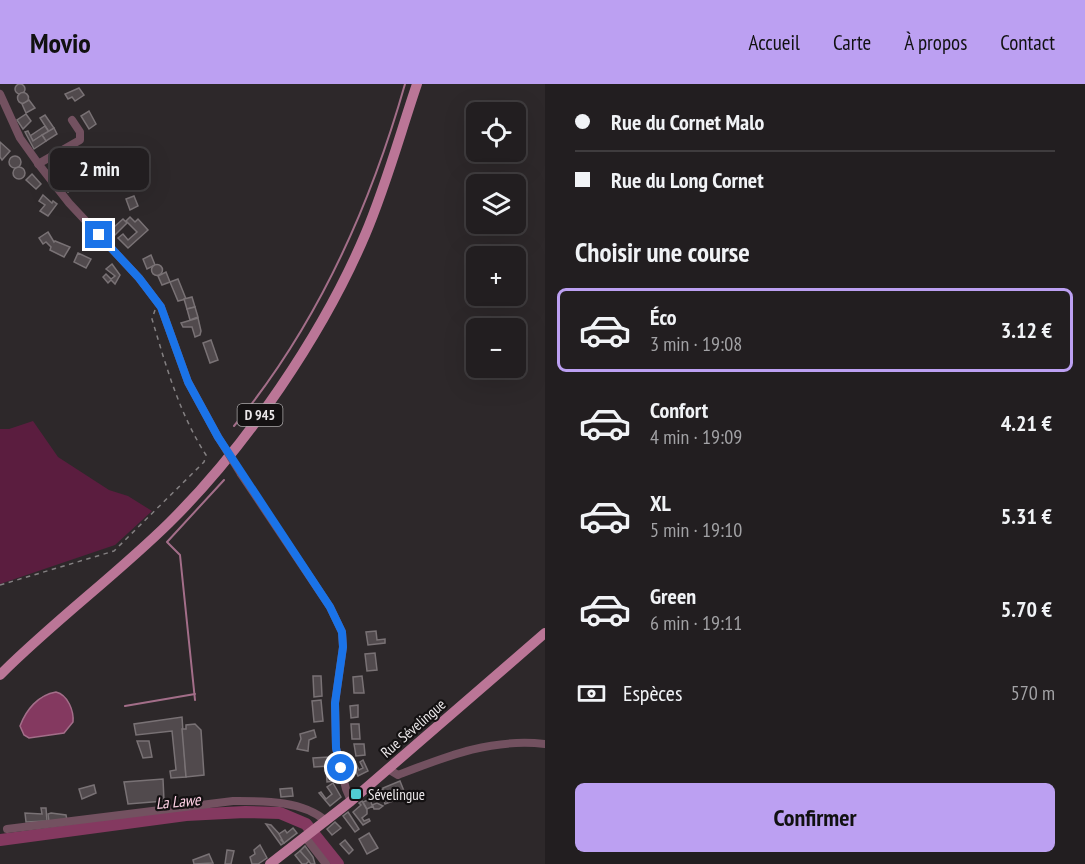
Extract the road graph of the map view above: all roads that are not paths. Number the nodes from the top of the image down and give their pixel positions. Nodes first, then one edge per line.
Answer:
1 (417, 84) edge
2 (0, 94) edge
3 (72, 120) dead end
4 (38, 164) junction
5 (545, 633) edge
6 (0, 675) edge
7 (545, 744) edge
8 (388, 769) junction
9 (351, 801) junction
10 (322, 824) junction
11 (8, 829) dead end
12 (306, 836) junction
13 (270, 864) edge
14 (326, 864) edge

1 - 6 main road, D 945
2 - 4 street
3 - 4 street
4 - 9 street, bridge
5 - 8 main road, Rue Sévelingue
7 - 8 street
8 - 9 main road, Rue Sévelingue
9 - 10 main road, Rue Sévelingue
10 - 11 street
10 - 12 main road, Rue Sévelingue
12 - 13 main road, Rue Sévelingue
12 - 14 street

